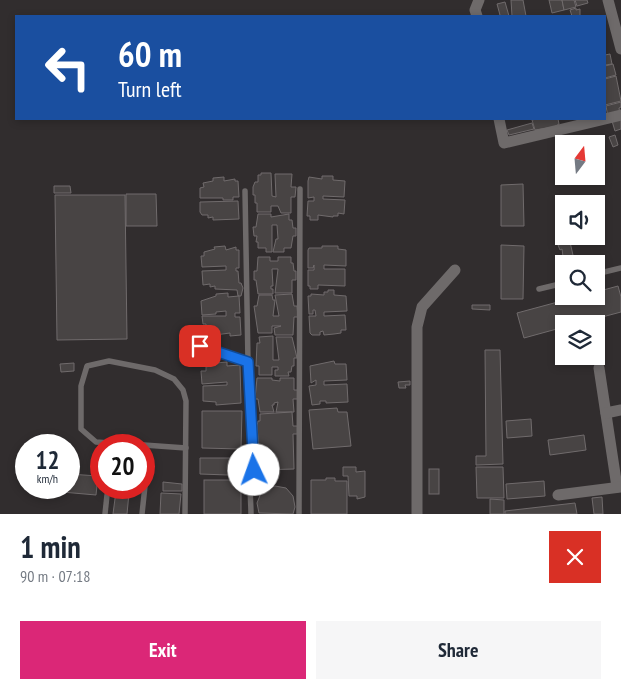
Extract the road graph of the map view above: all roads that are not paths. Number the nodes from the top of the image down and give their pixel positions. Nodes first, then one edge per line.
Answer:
1 (479, 0) edge
2 (608, 0) edge
3 (477, 15) edge
4 (621, 49) edge
5 (621, 115) edge
6 (606, 119) edge
7 (499, 120) edge
8 (600, 120) edge
9 (300, 189) dead end
10 (245, 191) dead end
11 (621, 268) edge
12 (455, 270) dead end
13 (605, 272) edge
14 (555, 285) edge
15 (539, 289) dead end
16 (200, 346) dead end
17 (248, 362) junction
18 (600, 368) dead end
19 (621, 410) edge
20 (606, 413) junction
21 (90, 437) edge
22 (155, 446) edge
23 (186, 448) junction
24 (619, 487) edge
25 (558, 495) dead end
26 (107, 499) edge
27 (144, 499) edge
28 (105, 514) edge
29 (142, 514) edge
30 (185, 514) edge
31 (251, 514) edge
32 (299, 514) edge
33 (417, 514) edge

1 - 3 street
2 - 4 street
5 - 6 street
7 - 8 street
9 - 32 lane
10 - 17 lane
11 - 13 lane
12 - 33 street
14 - 15 lane
16 - 17 lane
17 - 31 lane
18 - 20 street
19 - 20 street
20 - 24 street
21 - 23 lane
22 - 23 lane
23 - 30 lane
24 - 25 street
26 - 28 lane
27 - 29 lane

